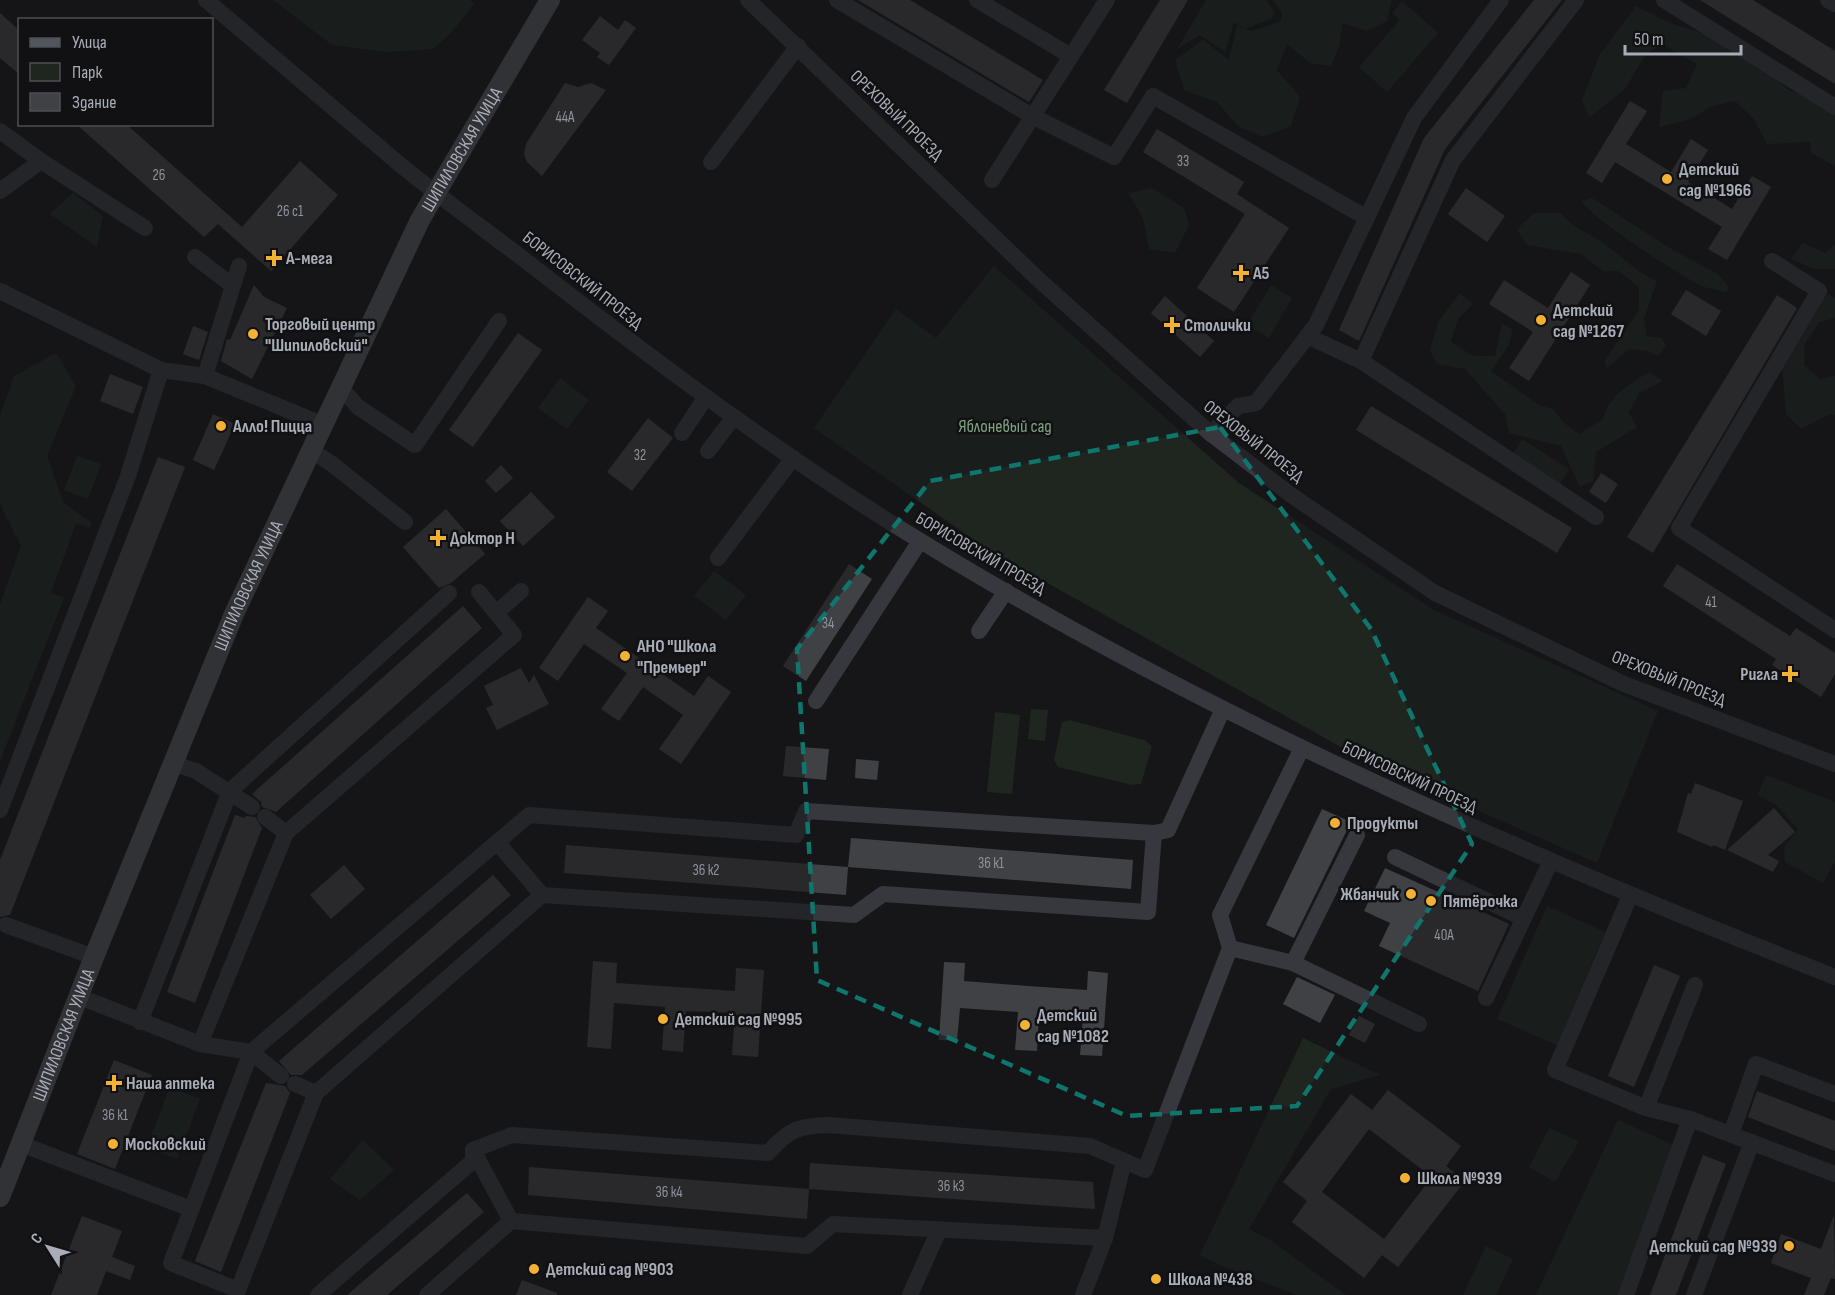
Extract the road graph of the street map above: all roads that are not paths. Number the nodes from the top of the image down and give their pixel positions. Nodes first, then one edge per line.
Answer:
1 (206, 0) edge
2 (550, 0) edge
3 (837, 0) edge
4 (977, 0) edge
5 (1107, 0) edge
6 (1501, 0) edge
7 (1576, 0) edge
8 (1664, 0) edge
9 (1828, 0) edge
10 (759, 4) edge
11 (1835, 4) edge
12 (798, 46) junction
13 (1071, 56) junction
14 (1835, 107) edge
15 (1032, 116) junction
16 (0, 131) edge
17 (41, 161) junction
18 (711, 162) dead end
19 (992, 180) dead end
20 (0, 191) edge
21 (436, 191) junction
22 (1367, 218) junction
23 (145, 228) dead end
24 (195, 257) dead end
25 (1772, 261) dead end
26 (239, 266) dead end
27 (233, 286) junction
28 (0, 291) edge
29 (1827, 291) edge
30 (499, 321) dead end
31 (1307, 336) junction
32 (1361, 361) junction
33 (161, 370) junction
34 (205, 376) junction
35 (342, 389) junction
36 (706, 397) junction
37 (734, 417) junction
38 (324, 425) junction
39 (682, 433) dead end
40 (1211, 434) junction
41 (312, 451) junction
42 (708, 451) dead end
43 (793, 458) junction
44 (1596, 517) dead end
45 (405, 522) dead end
46 (920, 541) junction
47 (718, 558) dead end
48 (521, 591) dead end
49 (1006, 591) junction
50 (479, 592) dead end
51 (449, 593) dead end
52 (496, 613) junction
53 (1835, 630) edge
54 (979, 631) dead end
55 (816, 701) dead end
56 (1223, 709) junction
57 (1302, 748) junction
58 (172, 763) junction
59 (1835, 764) edge
60 (230, 790) junction
61 (0, 810) edge
62 (286, 833) junction
63 (1154, 833) junction
64 (1357, 835) dead end
65 (497, 842) junction
66 (1395, 856) dead end
67 (1551, 861) junction
68 (542, 895) junction
69 (1630, 896) junction
70 (1523, 918) junction
71 (6, 926) dead end
72 (1230, 948) junction
73 (94, 957) junction
74 (1293, 963) junction
75 (1835, 976) edge
76 (1695, 985) dead end
77 (80, 997) junction
78 (1486, 998) dead end
79 (140, 1022) junction
80 (1419, 1024) dead end
81 (200, 1044) junction
82 (251, 1053) junction
83 (316, 1093) junction
84 (1835, 1094) edge
85 (1646, 1108) junction
86 (1690, 1119) junction
87 (1731, 1134) junction
88 (1752, 1142) junction
89 (21, 1144) junction
90 (473, 1150) junction
91 (1124, 1161) junction
92 (1835, 1174) edge
93 (0, 1197) edge
94 (191, 1209) junction
95 (511, 1221) junction
96 (939, 1230) junction
97 (1106, 1238) junction
98 (318, 1295) edge
99 (427, 1295) edge
100 (910, 1295) edge
101 (1083, 1295) edge
102 (1626, 1295) edge
103 (1694, 1295) edge

1 - 21 street, БОРИСОВСКИЙ ПРОЕЗД
2 - 21 main road, ШИПИЛОВСКАЯ УЛИЦА
3 - 15 street
4 - 13 street
5 - 13 street
6 - 22 street
7 - 32 street
8 - 14 street
9 - 11 street
10 - 12 street, ОРЕХОВЫЙ ПРОЕЗД
12 - 18 street
12 - 40 street, ОРЕХОВЫЙ ПРОЕЗД
13 - 15 street
15 - 19 street
15 - 22 street
16 - 17 street
17 - 20 street
17 - 23 street
21 - 35 main road, ШИПИЛОВСКАЯ УЛИЦА
21 - 36 street, БОРИСОВСКИЙ ПРОЕЗД
22 - 31 street
24 - 27 street
25 - 29 street
26 - 27 street
27 - 34 street
28 - 33 street
29 - 53 street
30 - 35 street
31 - 32 street
31 - 40 street
32 - 44 street
33 - 34 street
33 - 61 street
34 - 38 street
35 - 38 main road, ШИПИЛОВСКАЯ УЛИЦА
36 - 37 street, БОРИСОВСКИЙ ПРОЕЗД
36 - 39 street
37 - 42 street
37 - 43 street, БОРИСОВСКИЙ ПРОЕЗД
38 - 41 main road, ШИПИЛОВСКАЯ УЛИЦА
40 - 59 street, ОРЕХОВЫЙ ПРОЕЗД
41 - 45 street
41 - 58 main road, ШИПИЛОВСКАЯ УЛИЦА
43 - 46 street, БОРИСОВСКИЙ ПРОЕЗД
43 - 47 street
46 - 49 street, БОРИСОВСКИЙ ПРОЕЗД
46 - 55 street
48 - 52 street
49 - 54 street
49 - 56 street, БОРИСОВСКИЙ ПРОЕЗД
50 - 52 street
51 - 60 street
52 - 62 street
56 - 57 street, БОРИСОВСКИЙ ПРОЕЗД
56 - 63 street
57 - 67 street, БОРИСОВСКИЙ ПРОЕЗД
57 - 72 street
58 - 60 street
58 - 73 main road, ШИПИЛОВСКАЯ УЛИЦА
60 - 62 street
60 - 79 street
62 - 81 street
63 - 65 street
63 - 68 street
64 - 74 street
65 - 68 street
65 - 82 street
66 - 70 street
67 - 69 street, БОРИСОВСКИЙ ПРОЕЗД
67 - 70 street
68 - 83 street
69 - 75 street, БОРИСОВСКИЙ ПРОЕЗД
69 - 85 street
70 - 78 street
71 - 73 street
72 - 74 street
72 - 91 street
73 - 77 main road, ШИПИЛОВСКАЯ УЛИЦА
74 - 80 street
76 - 85 street
77 - 79 street
77 - 89 main road, ШИПИЛОВСКАЯ УЛИЦА
79 - 81 street
81 - 82 street
82 - 83 street
82 - 94 street
83 - 94 street
84 - 87 street
85 - 86 street
86 - 87 street
86 - 102 street
87 - 88 street
88 - 92 street
88 - 103 street
89 - 93 main road, ШИПИЛОВСКАЯ УЛИЦА
89 - 94 street
90 - 91 street
90 - 95 street
90 - 98 street
91 - 97 street
95 - 96 street
95 - 99 street
96 - 97 street
96 - 100 street
97 - 101 street

